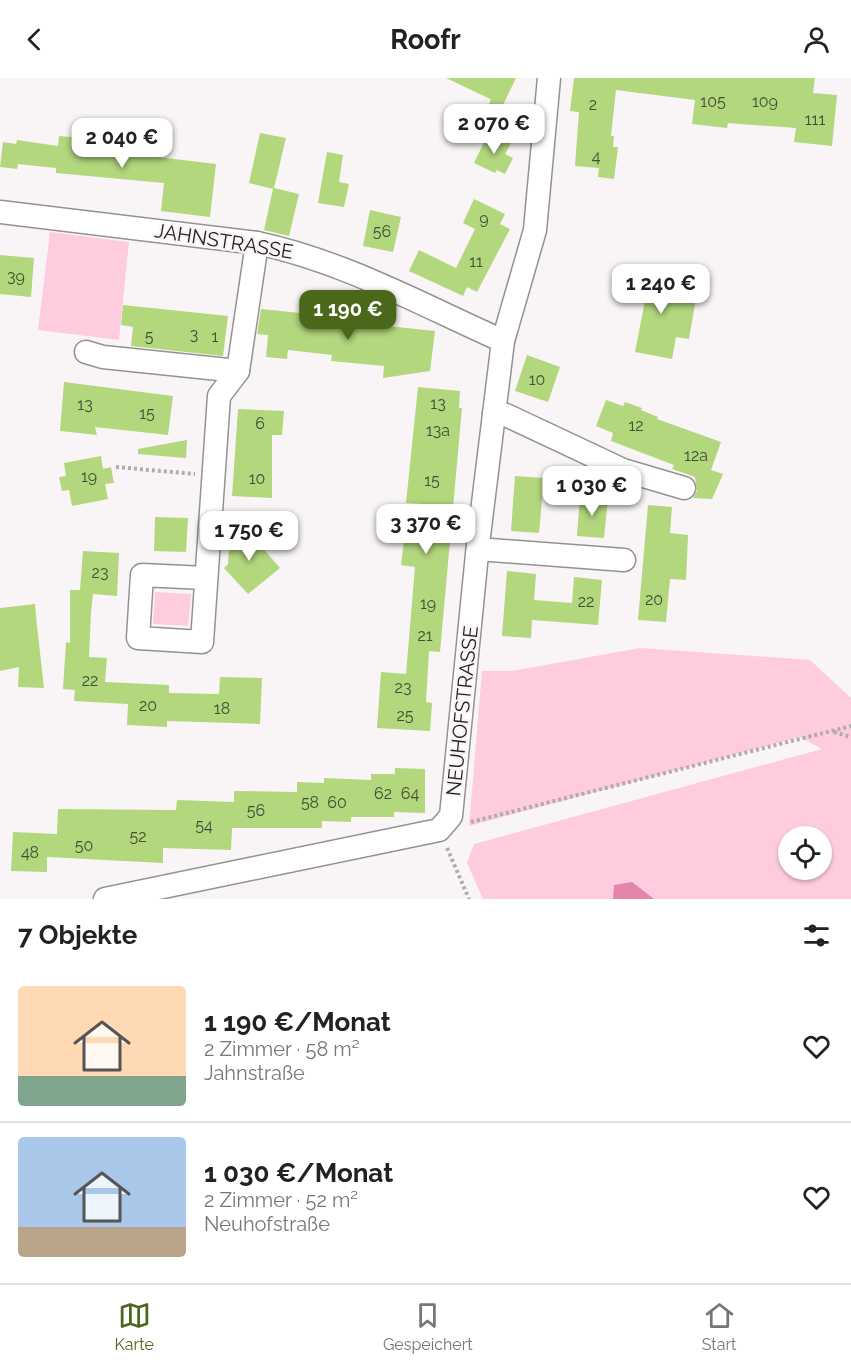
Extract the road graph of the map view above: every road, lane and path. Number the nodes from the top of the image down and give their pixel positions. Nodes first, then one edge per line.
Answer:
1 (549, 78) edge
2 (0, 212) edge
3 (256, 243) junction
4 (502, 341) junction
5 (86, 352) dead end
6 (238, 371) junction
7 (494, 414) junction
8 (116, 467) dead end
9 (214, 476) junction
10 (684, 488) dead end
11 (478, 549) junction
12 (624, 560) dead end
13 (205, 578) dead end
14 (851, 726) edge
15 (834, 732) junction
16 (851, 737) edge
17 (439, 830) junction
18 (132, 896) edge
19 (105, 899) edge
20 (469, 899) edge

1 - 4 street, NEUHOFSTRASSE
2 - 3 street, JAHNSTRASSE
3 - 4 street, JAHNSTRASSE
3 - 6 street
4 - 7 street, NEUHOFSTRASSE
5 - 6 street
6 - 9 street
7 - 10 street
7 - 11 street, NEUHOFSTRASSE
8 - 9 path
9 - 13 street
11 - 12 street
11 - 17 street, NEUHOFSTRASSE
14 - 15 path
15 - 16 path
15 - 17 path
17 - 18 street
17 - 20 path
18 - 19 street

